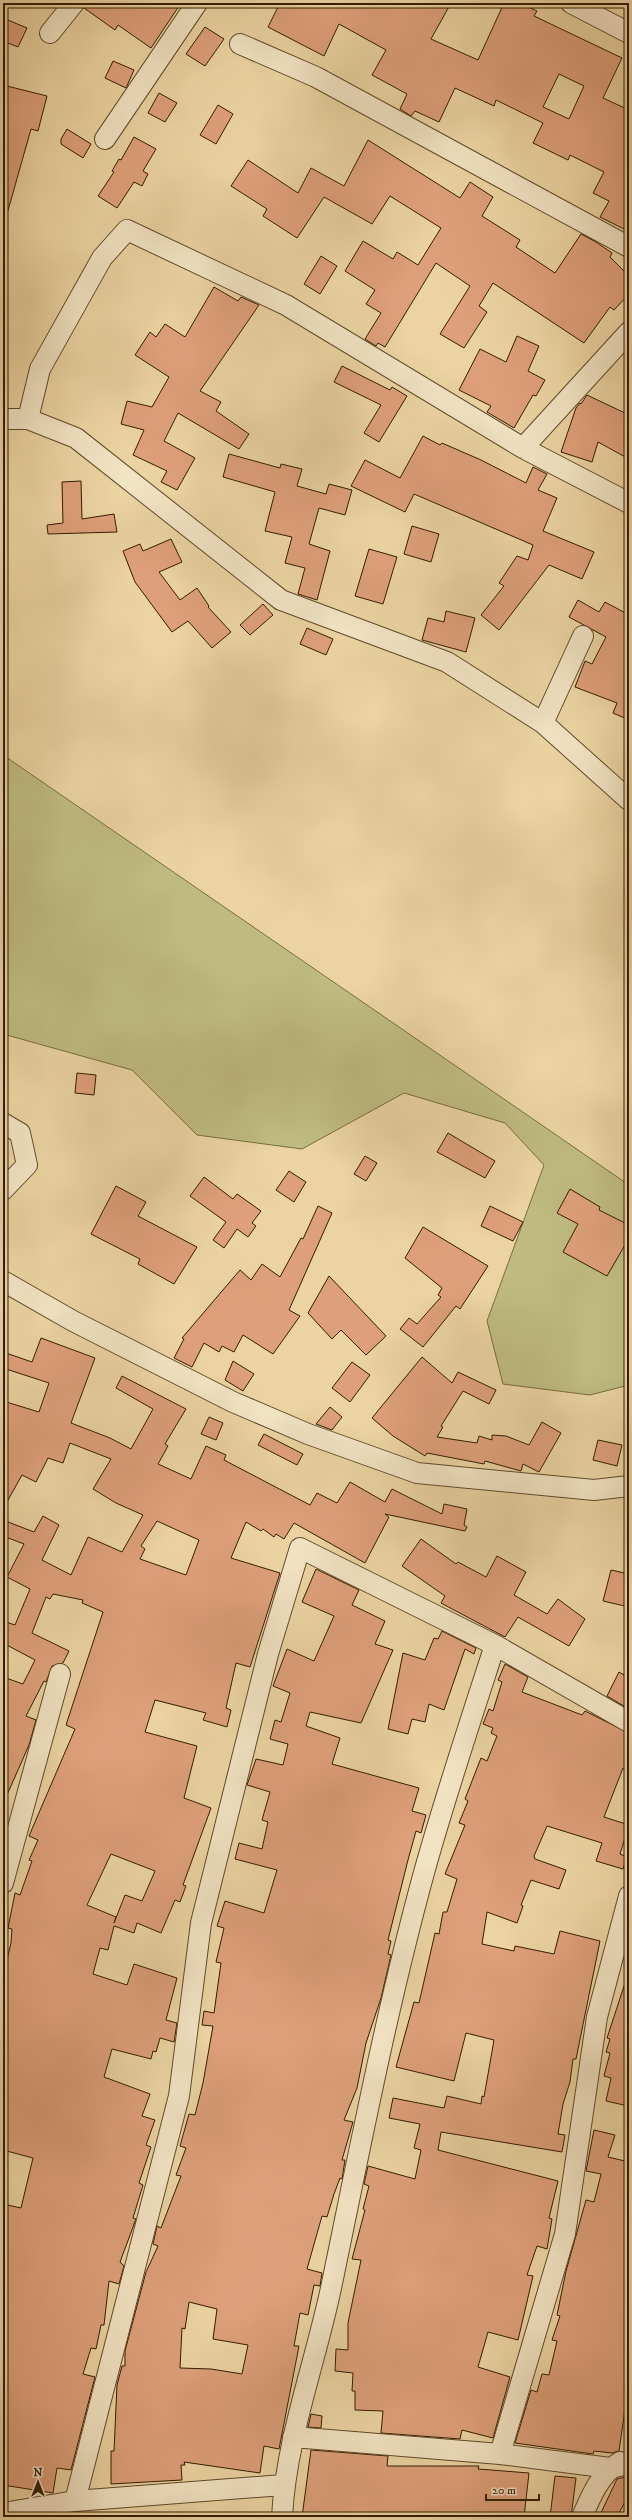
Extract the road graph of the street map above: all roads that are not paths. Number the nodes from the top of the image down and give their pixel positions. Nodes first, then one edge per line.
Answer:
1 (74, 3) edge
2 (197, 3) edge
3 (571, 3) edge
4 (50, 33) dead end
5 (629, 33) edge
6 (240, 44) dead end
7 (105, 139) dead end
8 (629, 247) edge
9 (629, 332) edge
10 (3, 419) edge
11 (28, 419) junction
12 (522, 448) junction
13 (629, 502) edge
14 (584, 636) dead end
15 (543, 723) junction
16 (629, 800) edge
17 (3, 1123) edge
18 (3, 1190) edge
19 (3, 1281) edge
20 (629, 1486) edge
21 (495, 1645) junction
22 (60, 1674) dead end
23 (629, 1722) edge
24 (3, 1884) edge
25 (629, 1896) edge
26 (293, 2437) junction
27 (500, 2454) junction
28 (629, 2456) edge
29 (629, 2464) edge
30 (610, 2468) junction
31 (283, 2485) junction
32 (75, 2501) junction
33 (3, 2513) edge
34 (282, 2517) edge
35 (582, 2517) edge

1 - 4 street
2 - 7 street
3 - 5 street
6 - 8 street
9 - 12 street
10 - 11 street
11 - 12 street
11 - 15 street
12 - 13 street
14 - 15 street
15 - 16 street
17 - 18 street
19 - 20 street
21 - 23 street
21 - 26 street
21 - 32 street
22 - 24 street
25 - 27 street
26 - 27 street
26 - 31 street
27 - 30 street
28 - 30 street
29 - 30 street
30 - 35 street
31 - 32 street
31 - 34 street
32 - 33 street

